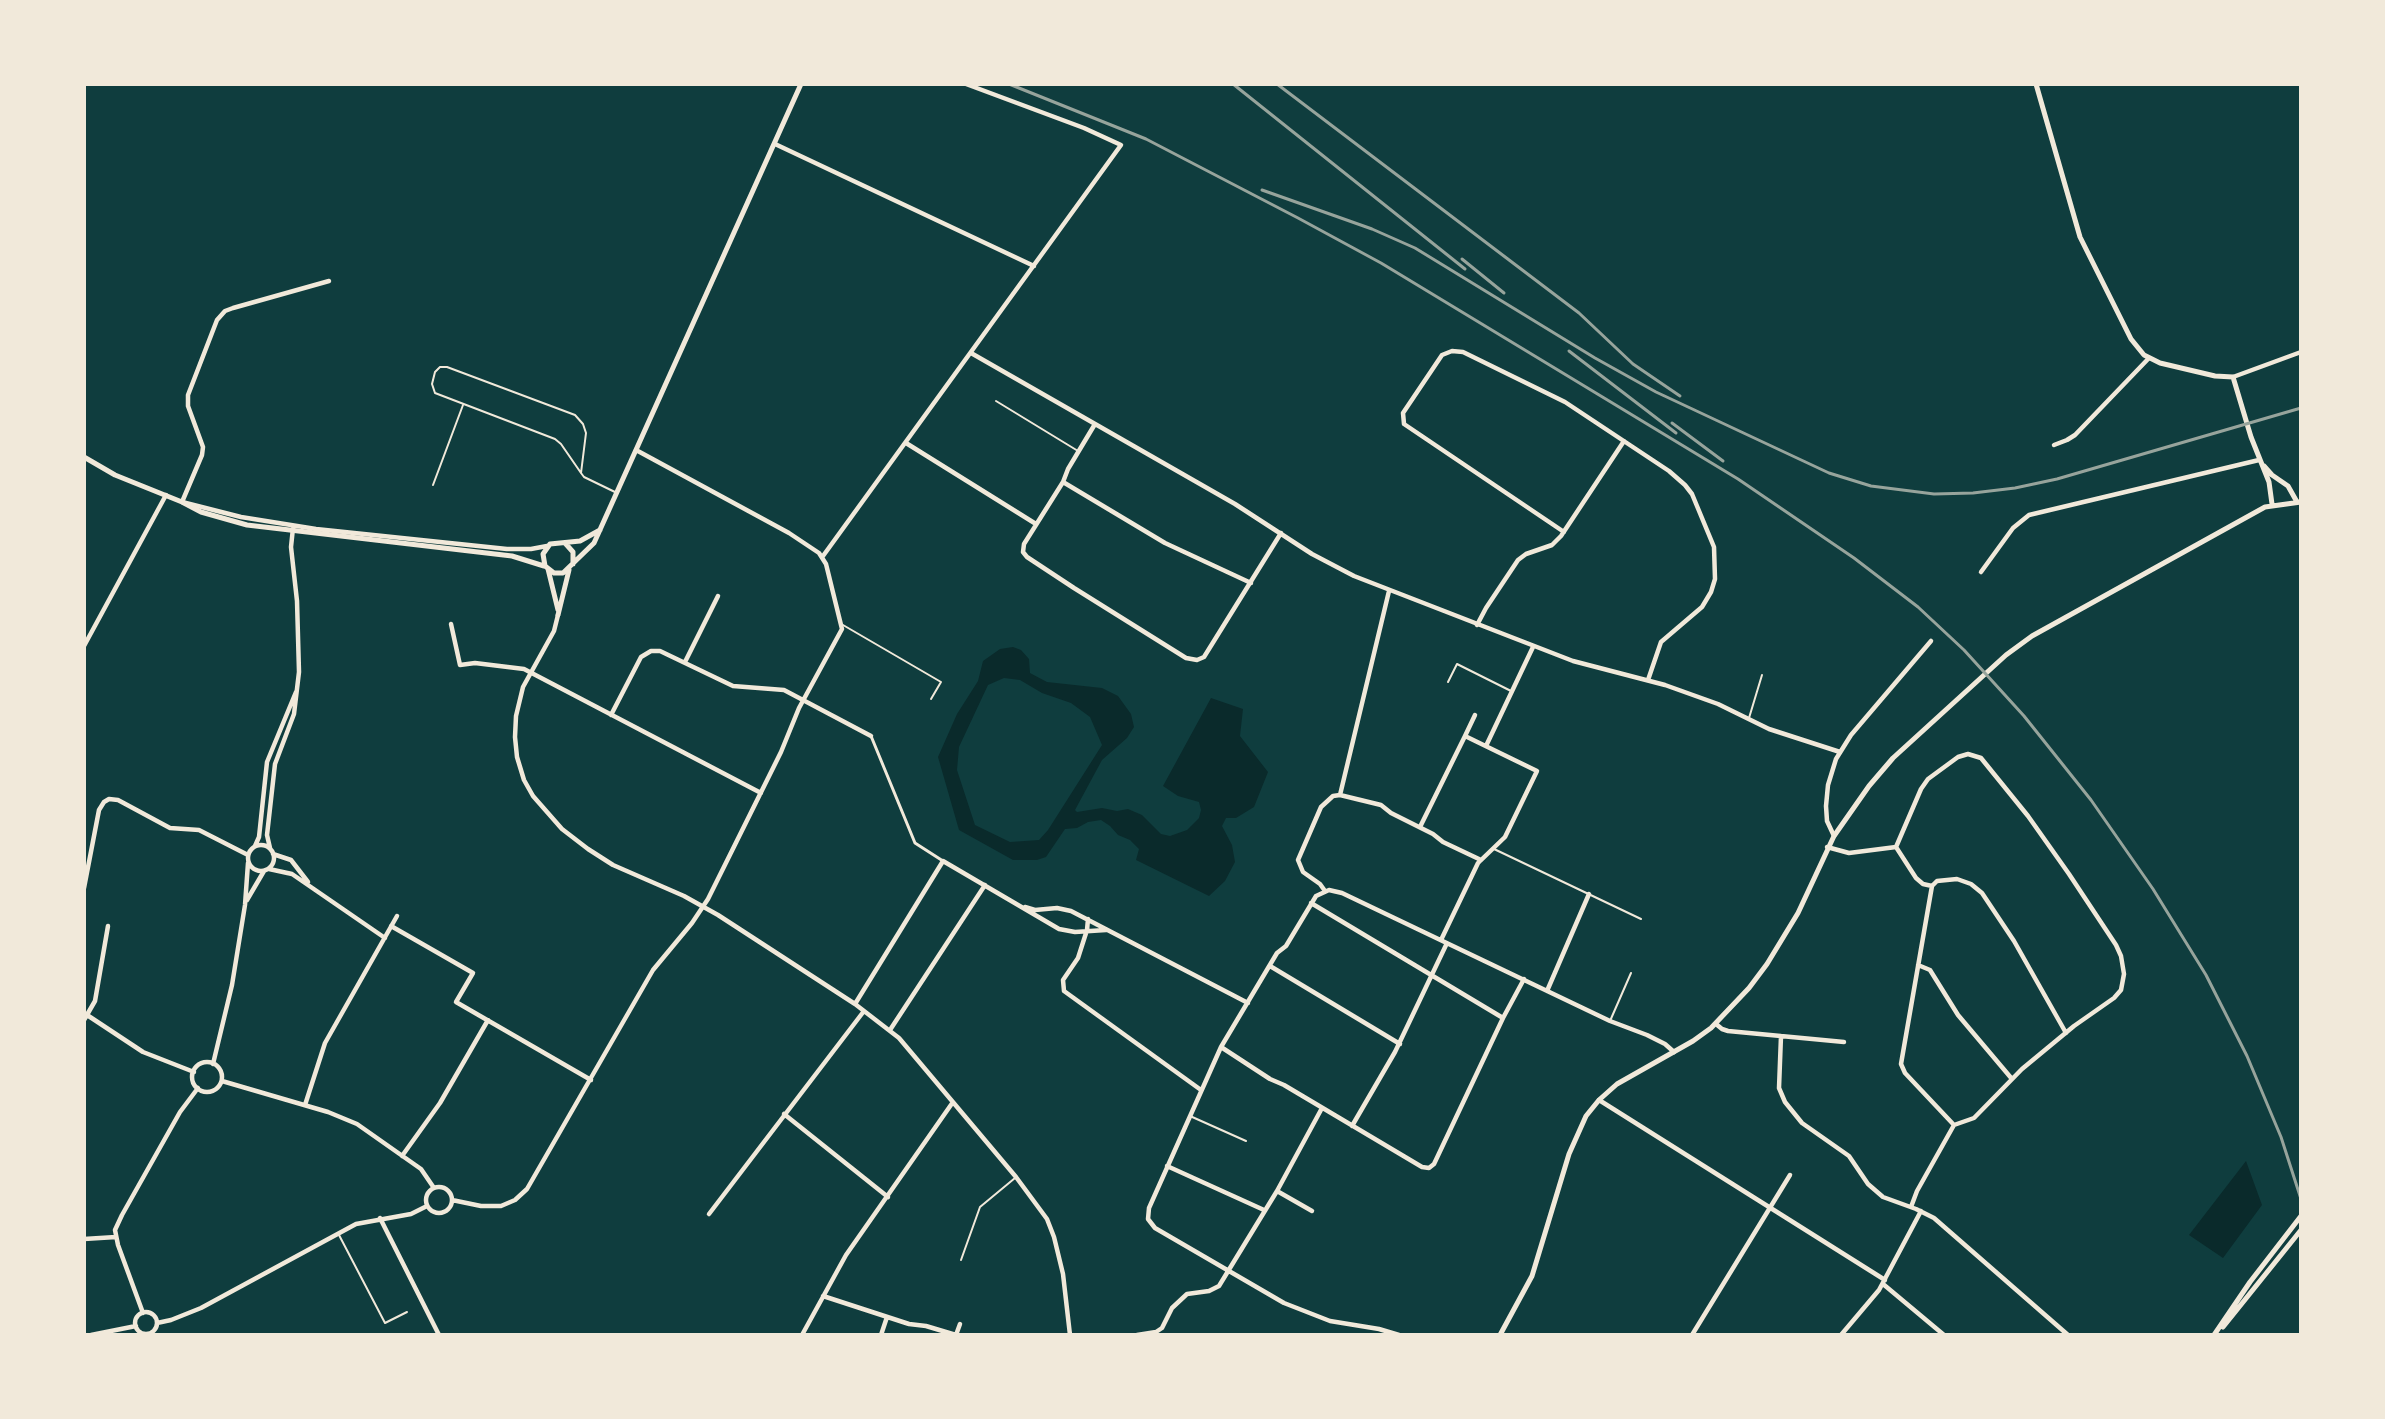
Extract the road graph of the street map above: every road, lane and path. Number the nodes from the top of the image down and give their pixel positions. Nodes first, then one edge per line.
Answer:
1 (801, 84) edge
2 (966, 84) edge
3 (2036, 84) edge
4 (775, 144) junction
5 (1034, 266) junction
6 (328, 281) dead end
7 (2301, 352) edge
8 (971, 353) junction
9 (2148, 358) junction
10 (2233, 377) junction
11 (996, 401) dead end
12 (463, 405) junction
13 (1095, 424) junction
14 (1624, 441) junction
15 (906, 443) junction
16 (2054, 445) dead end
17 (636, 450) junction
18 (1078, 451) junction
19 (84, 458) edge
20 (2259, 460) junction
21 (580, 473) junction
22 (1063, 482) junction
23 (433, 485) dead end
24 (617, 493) junction
25 (166, 495) junction
26 (182, 502) junction
27 (2299, 502) edge
28 (2272, 504) junction
29 (248, 518) junction
30 (1036, 524) junction
31 (247, 525) junction
32 (293, 529) junction
33 (600, 530) junction
34 (1564, 532) junction
35 (1281, 534) junction
36 (424, 543) junction
37 (565, 543) junction
38 (548, 546) junction
39 (823, 556) junction
40 (571, 567) junction
41 (547, 568) junction
42 (1981, 572) dead end
43 (1251, 583) junction
44 (1389, 591) junction
45 (718, 596) dead end
46 (558, 615) junction
47 (451, 624) dead end
48 (843, 625) junction
49 (1478, 625) junction
50 (1931, 640) dead end
51 (84, 646) edge
52 (1533, 647) junction
53 (686, 663) junction
54 (531, 673) junction
55 (1762, 675) dead end
56 (1648, 680) junction
57 (1448, 682) dead end
58 (298, 687) junction
59 (1512, 692) junction
60 (804, 699) junction
61 (931, 699) dead end
62 (611, 715) junction
63 (1475, 715) dead end
64 (1749, 719) junction
65 (871, 736) joint
66 (1465, 736) junction
67 (1486, 746) junction
68 (1840, 752) junction
69 (761, 793) junction
70 (1340, 795) junction
71 (1420, 827) junction
72 (1834, 836) junction
73 (255, 846) junction
74 (1827, 847) junction
75 (1896, 847) junction
76 (1493, 849) junction
77 (272, 851) junction
78 (248, 855) junction
79 (1480, 860) junction
80 (943, 861) junction
81 (248, 863) junction
82 (267, 870) junction
83 (985, 885) junction
84 (312, 886) junction
85 (1932, 886) junction
86 (84, 888) edge
87 (1325, 891) junction
88 (1589, 894) junction
89 (1311, 903) junction
90 (245, 905) junction
91 (703, 906) junction
92 (1021, 906) junction
93 (397, 916) dead end
94 (1088, 919) junction
95 (1641, 919) dead end
96 (392, 926) junction
97 (108, 927) dead end
98 (1087, 930) junction
99 (1106, 930) junction
100 (385, 938) junction
101 (1441, 940) junction
102 (1447, 943) junction
103 (1918, 965) junction
104 (1270, 966) junction
105 (1630, 973) dead end
106 (1431, 975) junction
107 (1524, 980) junction
108 (1547, 991) junction
109 (1248, 1003) junction
110 (855, 1004) junction
111 (864, 1011) junction
112 (85, 1016) edge
113 (1503, 1018) junction
114 (488, 1020) junction
115 (1610, 1021) junction
116 (1716, 1023) junction
117 (890, 1030) junction
118 (2066, 1033) junction
119 (1781, 1036) junction
120 (1844, 1042) dead end
121 (1400, 1044) junction
122 (1221, 1047) junction
123 (1674, 1052) junction
124 (213, 1064) junction
125 (194, 1072) junction
126 (2012, 1079) junction
127 (591, 1080) junction
128 (222, 1081) junction
129 (198, 1088) junction
130 (1201, 1090) junction
131 (1599, 1100) junction
132 (953, 1101) junction
133 (305, 1104) junction
134 (1322, 1108) junction
135 (784, 1114) junction
136 (1190, 1116) junction
137 (1954, 1125) junction
138 (1352, 1126) junction
139 (1246, 1141) dead end
140 (402, 1156) junction
141 (1167, 1166) junction
142 (1790, 1175) dead end
143 (1016, 1178) junction
144 (434, 1188) junction
145 (1277, 1191) junction
146 (888, 1197) junction
147 (452, 1200) junction
148 (427, 1206) junction
149 (1911, 1207) junction
150 (1770, 1208) junction
151 (1264, 1210) junction
152 (1312, 1211) dead end
153 (1921, 1211) junction
154 (709, 1214) dead end
155 (2301, 1216) edge
156 (380, 1218) junction
157 (2301, 1230) edge
158 (338, 1233) junction
159 (116, 1237) junction
160 (84, 1239) edge
161 (961, 1260) dead end
162 (1229, 1271) junction
163 (1884, 1282) junction
164 (823, 1296) junction
165 (407, 1312) dead end
166 (142, 1313) junction
167 (886, 1317) junction
168 (157, 1323) junction
169 (960, 1324) dead end
170 (136, 1326) junction
171 (148, 1334) edge
172 (91, 1335) edge
173 (440, 1335) edge
174 (802, 1335) edge
175 (881, 1335) edge
176 (1070, 1335) edge
177 (1137, 1335) edge
178 (1400, 1335) edge
179 (1500, 1335) edge
180 (1692, 1335) edge
181 (1841, 1335) edge
182 (1944, 1335) edge
183 (2068, 1335) edge
184 (2215, 1335) edge

1 - 4 street
2 - 5 street
3 - 9 street
4 - 5 street
4 - 17 street
5 - 8 street
6 - 26 street
7 - 10 street
8 - 13 street
8 - 15 street
9 - 10 street
9 - 16 street
10 - 20 street
11 - 18 lane
12 - 21 lane
12 - 21 lane
12 - 23 lane
13 - 18 street
13 - 35 street
14 - 34 street
14 - 34 street
14 - 56 street
15 - 30 street
15 - 39 street
17 - 24 street
17 - 39 street
18 - 22 street
19 - 25 street
20 - 27 street
20 - 28 street
20 - 42 street
21 - 24 lane
22 - 30 street
22 - 43 street
24 - 33 street
25 - 26 street
25 - 51 street
26 - 29 street
26 - 31 street
27 - 28 street
28 - 72 street
29 - 31 street
29 - 32 street
30 - 43 street
31 - 32 street
32 - 36 street
32 - 58 street
33 - 37 street
33 - 40 street
34 - 49 street
35 - 43 street
35 - 44 street
36 - 38 street
36 - 41 street
37 - 38 street
37 - 40 street
38 - 41 street
39 - 48 street
40 - 41 street
40 - 46 street
41 - 46 street
44 - 49 street
44 - 70 street
45 - 53 street
46 - 54 street
47 - 54 street
48 - 60 street
48 - 61 lane
49 - 52 street
50 - 68 street
52 - 56 street
52 - 59 street
53 - 60 street
53 - 62 street
54 - 62 street
54 - 91 street
55 - 64 lane
56 - 64 street
57 - 59 lane
58 - 73 street
58 - 77 street
59 - 67 street
60 - 65 street
60 - 69 street
62 - 69 street
63 - 66 street
64 - 68 street
65 - 80 street
66 - 67 street
66 - 71 street
67 - 76 street
68 - 72 street
69 - 91 street
70 - 71 street
70 - 87 street
71 - 79 street
72 - 74 street
73 - 77 street
73 - 78 street
74 - 75 street
74 - 116 street
75 - 85 street
75 - 118 street
76 - 79 street
76 - 88 lane
77 - 82 street
77 - 84 street
78 - 81 street
78 - 86 street
79 - 101 street
80 - 83 street
80 - 110 street
81 - 82 street
81 - 90 street
82 - 84 street
82 - 90 street
83 - 92 street
83 - 117 street
84 - 100 street
85 - 103 street
85 - 118 street
87 - 89 street
87 - 101 street
88 - 95 lane
88 - 108 street
89 - 104 street
89 - 106 street
90 - 124 street
91 - 110 street
91 - 127 street
92 - 94 street
92 - 98 street
93 - 96 street
94 - 98 street
94 - 99 street
96 - 100 street
96 - 114 street
97 - 112 street
98 - 99 street
98 - 130 street
99 - 109 street
100 - 133 street
101 - 102 street
102 - 106 street
102 - 107 street
103 - 126 street
103 - 137 street
104 - 109 street
104 - 121 street
105 - 115 lane
106 - 113 street
106 - 121 street
107 - 108 street
107 - 113 street
108 - 115 street
109 - 122 street
110 - 111 street
111 - 117 street
111 - 135 street
112 - 125 street
113 - 138 street
114 - 127 street
114 - 140 street
115 - 123 street
116 - 119 street
116 - 123 street
117 - 132 street
118 - 126 street
119 - 120 street
119 - 149 street
121 - 138 street
122 - 130 street
122 - 134 street
123 - 131 street
124 - 125 street
124 - 128 street
125 - 129 street
126 - 137 street
127 - 147 street
128 - 129 street
128 - 133 street
129 - 159 street
130 - 136 street
131 - 150 street
131 - 179 street
132 - 143 street
132 - 146 street
133 - 140 street
134 - 138 street
134 - 145 street
135 - 146 street
135 - 154 street
136 - 139 lane
136 - 141 street
137 - 149 street
140 - 144 street
141 - 151 street
141 - 162 street
142 - 150 street
143 - 161 lane
143 - 176 street
144 - 147 street
144 - 148 street
145 - 151 street
145 - 152 street
146 - 164 street
147 - 148 street
148 - 156 street
149 - 153 street
150 - 163 street
150 - 180 street
151 - 162 street
153 - 163 street
153 - 183 street
155 - 184 street
156 - 158 street
156 - 173 street
157 - 184 street
158 - 165 lane
158 - 168 street
159 - 160 street
159 - 166 street
162 - 177 street
162 - 178 street
163 - 181 street
163 - 182 street
164 - 167 street
164 - 174 street
166 - 168 street
166 - 170 street
167 - 169 street
167 - 175 street
168 - 171 street
170 - 171 street
170 - 172 street

